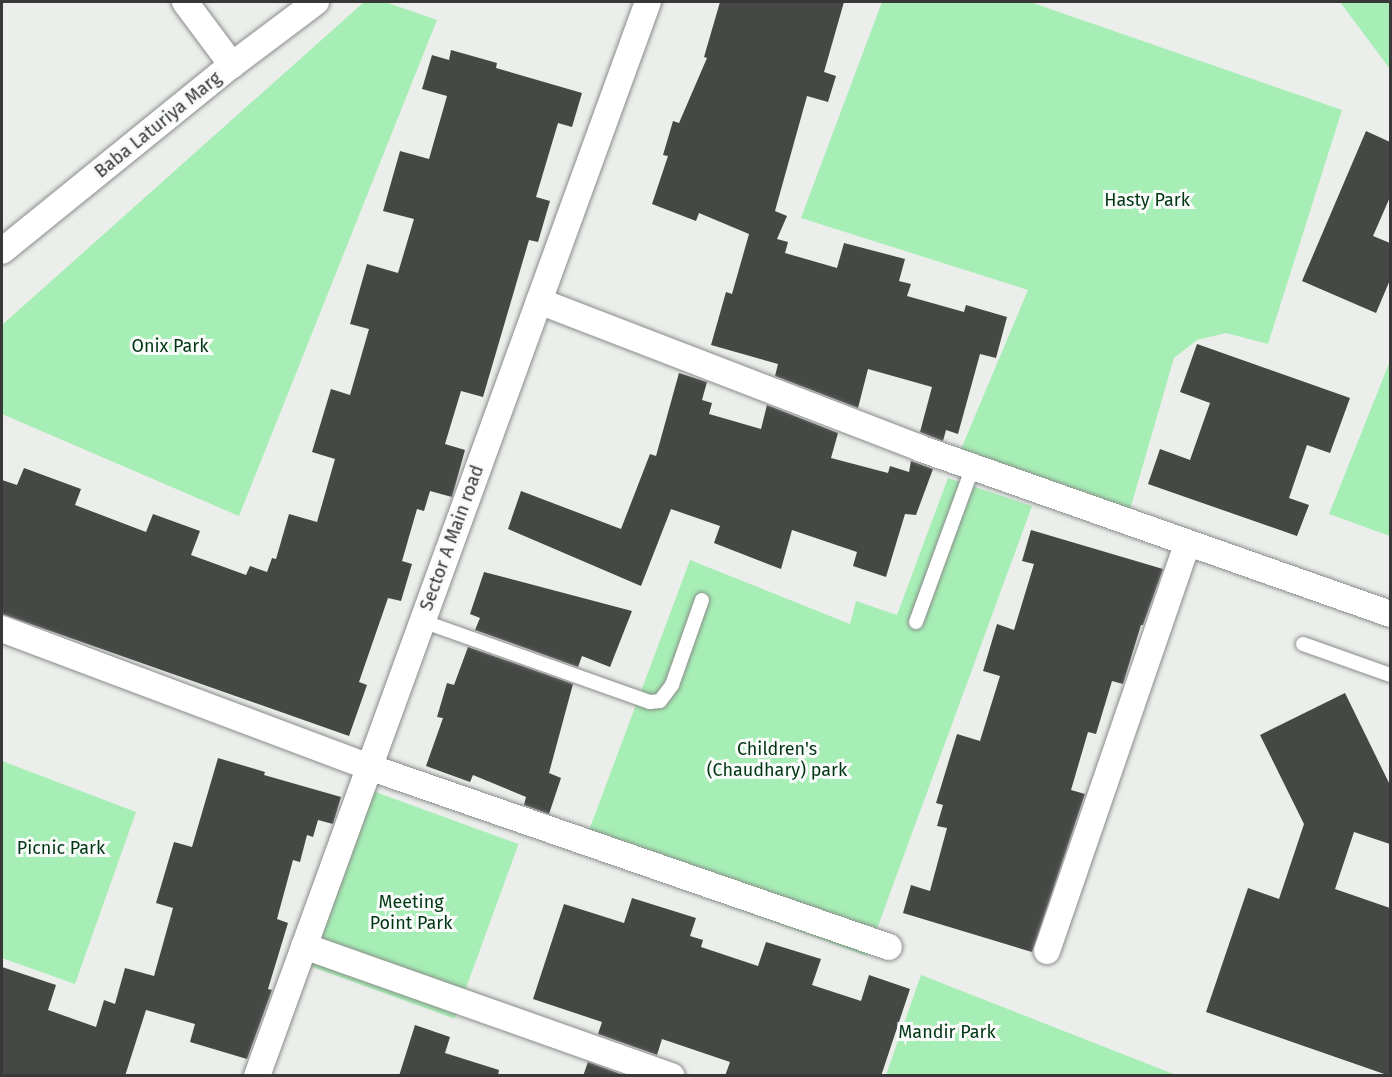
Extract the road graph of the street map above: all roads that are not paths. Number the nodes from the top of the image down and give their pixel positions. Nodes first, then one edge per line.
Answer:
1 (185, 2) edge
2 (316, 2) edge
3 (648, 2) edge
4 (232, 65) junction
5 (2, 250) edge
6 (539, 301) junction
7 (973, 466) junction
8 (1187, 544) junction
9 (702, 600) dead end
10 (1390, 614) edge
11 (422, 621) junction
12 (916, 622) dead end
13 (2, 629) edge
14 (1303, 644) dead end
15 (1390, 675) edge
16 (369, 767) junction
17 (304, 946) junction
18 (889, 947) dead end
19 (1047, 951) dead end
20 (257, 1076) edge
21 (672, 1076) edge

1 - 4 street
2 - 4 street, Baba Laturiya Marg
3 - 6 street, Sector A Main road
4 - 5 street, Baba Laturiya Marg
6 - 7 street
6 - 11 street, Sector A Main road
7 - 8 street
7 - 12 lane
8 - 10 street
8 - 19 street
9 - 11 lane
11 - 16 street, Sector A Main road
13 - 16 street
14 - 15 lane
16 - 17 street, Sector A Main road
16 - 18 street
17 - 20 street, Sector A Main road
17 - 21 street

